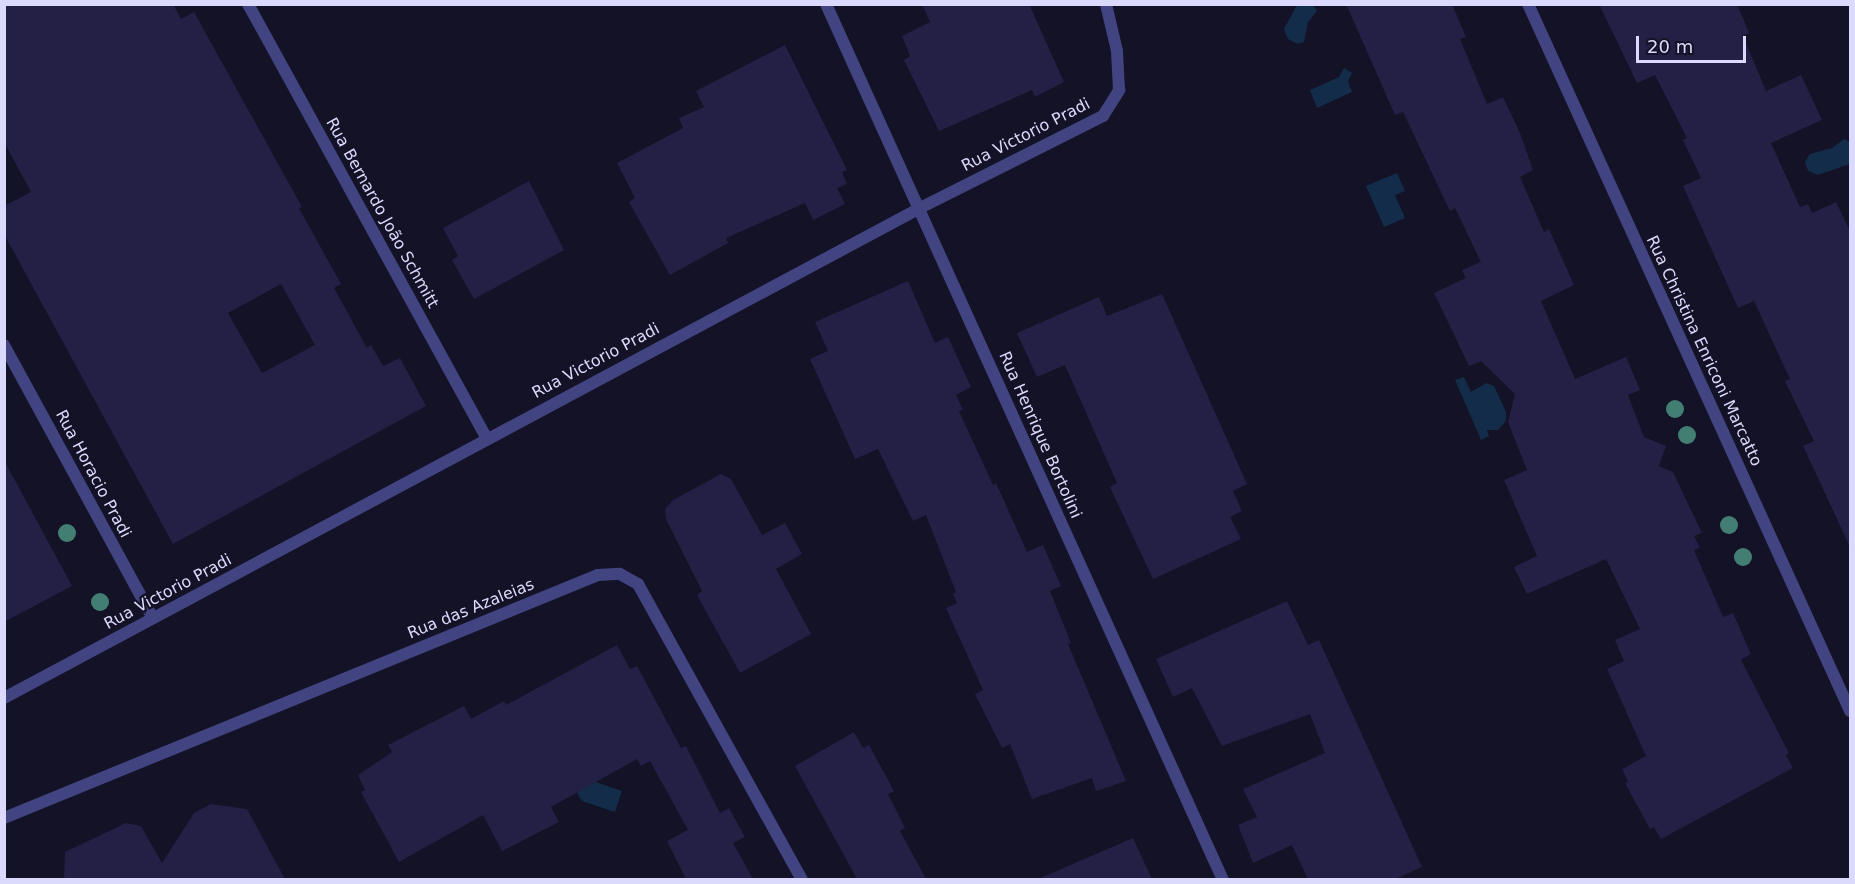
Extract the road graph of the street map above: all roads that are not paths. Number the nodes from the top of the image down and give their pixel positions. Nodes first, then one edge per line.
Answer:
1 (248, 4) edge
2 (826, 4) edge
3 (1106, 4) edge
4 (1528, 4) edge
5 (920, 208) junction
6 (4, 345) edge
7 (488, 438) junction
8 (153, 618) junction
9 (4, 698) edge
10 (1851, 711) edge
11 (4, 818) edge
12 (802, 879) edge
13 (1223, 879) edge

1 - 7 street, Rua Bernardo João Schmitt
2 - 5 street, Rua Henrique Bortolini
3 - 5 street, Rua Victorio Pradi
4 - 10 street, Rua Christina Enriconi Marcatto
5 - 7 street, Rua Victorio Pradi
5 - 13 street, Rua Henrique Bortolini
6 - 8 street, Rua Horacio Pradi
7 - 8 street, Rua Victorio Pradi
8 - 9 street, Rua Victorio Pradi
11 - 12 street, Rua das Azaleias

